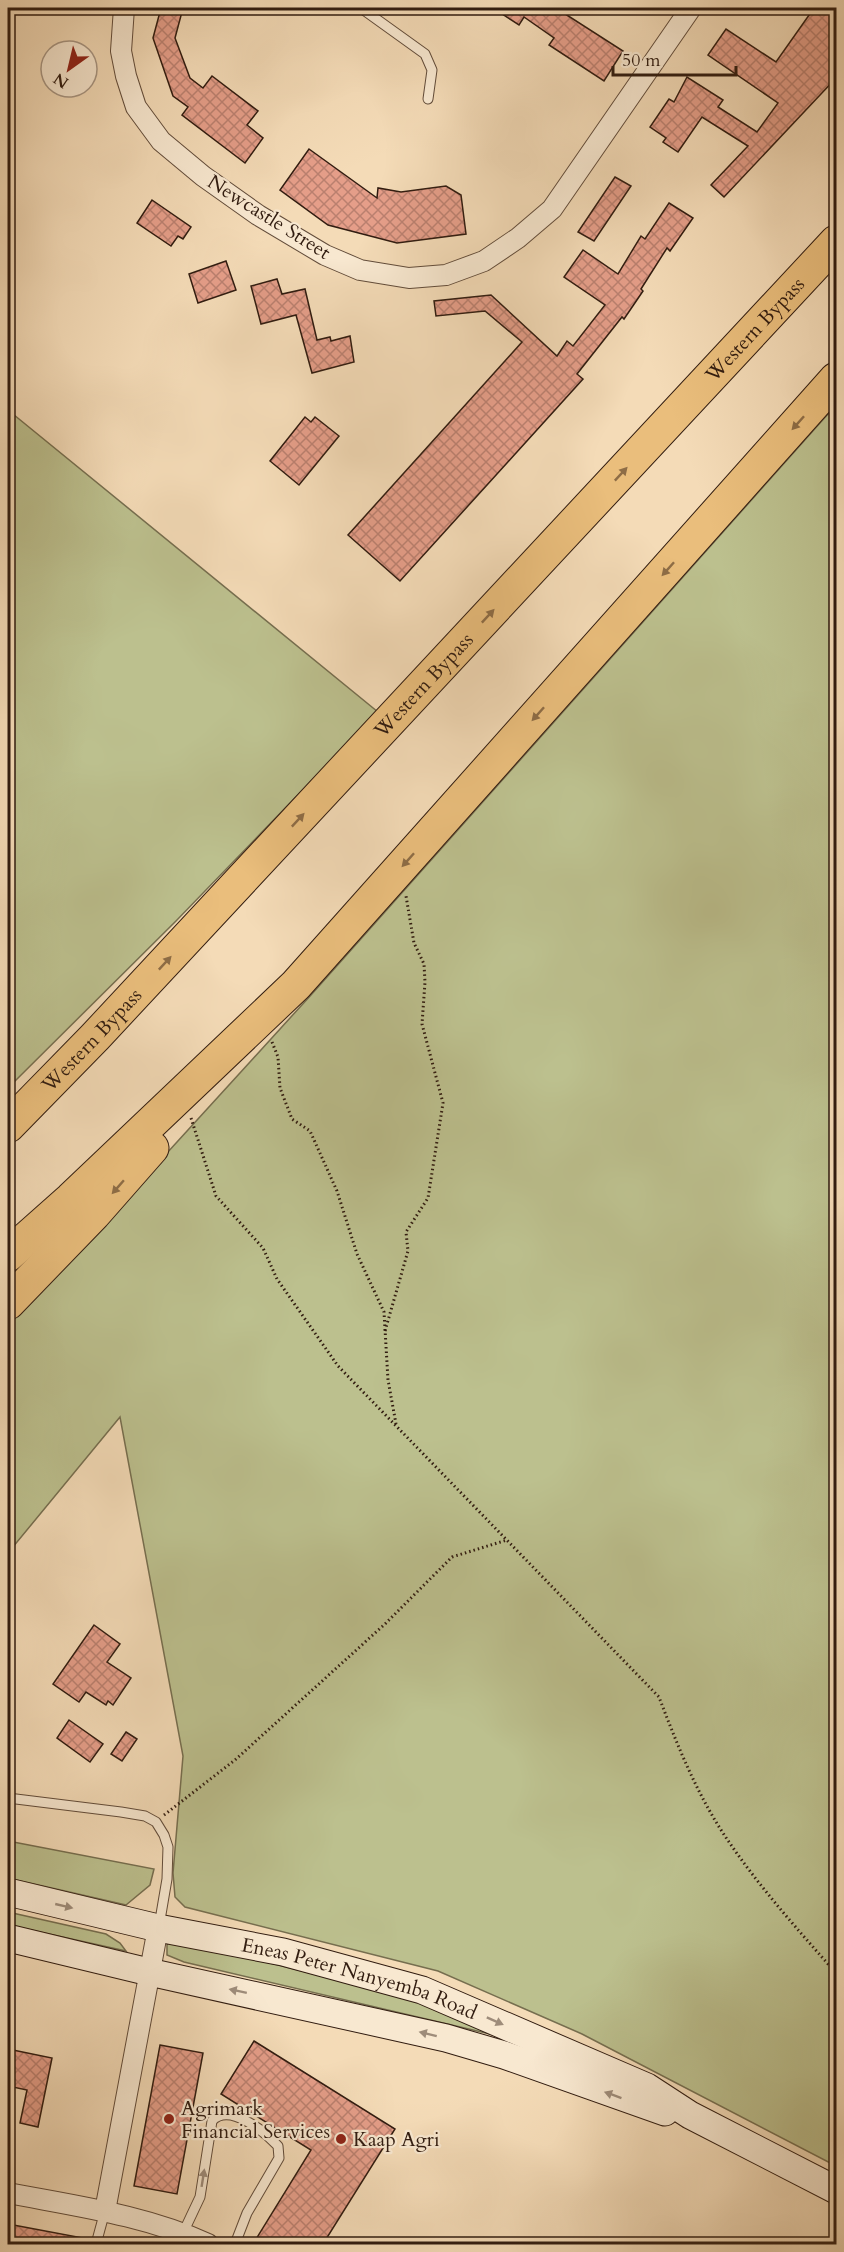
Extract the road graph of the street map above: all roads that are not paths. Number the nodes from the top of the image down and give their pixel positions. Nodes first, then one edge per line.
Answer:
1 (124, 8) edge
2 (362, 8) edge
3 (691, 8) edge
4 (428, 99) dead end
5 (837, 242) edge
6 (837, 379) edge
7 (296, 985) junction
8 (8, 1126) edge
9 (8, 1255) edge
10 (8, 1303) edge
11 (8, 1798) edge
12 (8, 1892) edge
13 (158, 1928) junction
14 (8, 1938) edge
15 (149, 1972) junction
16 (690, 2115) junction
17 (837, 2190) edge
18 (8, 2193) edge
19 (105, 2211) junction
20 (183, 2233) junction
21 (96, 2244) edge
22 (208, 2244) edge
23 (235, 2244) edge

1 - 3 street, Newcastle Street
2 - 4 lane
8 -> 5 highway, Western Bypass
6 -> 7 highway
7 - 9 highway
7 -> 10 highway
11 - 13 lane
12 -> 13 main road, Eneas Peter Nanyemba Road
13 - 15 street
13 -> 16 main road, Eneas Peter Nanyemba Road
14 - 15 main road, Eneas Peter Nanyemba Road
16 -> 15 main road, Eneas Peter Nanyemba Road
15 - 19 street
16 - 17 main road, Eneas Peter Nanyemba Road
18 - 19 street
19 - 20 street
19 - 21 lane
20 - 22 street
20 -> 23 lane

